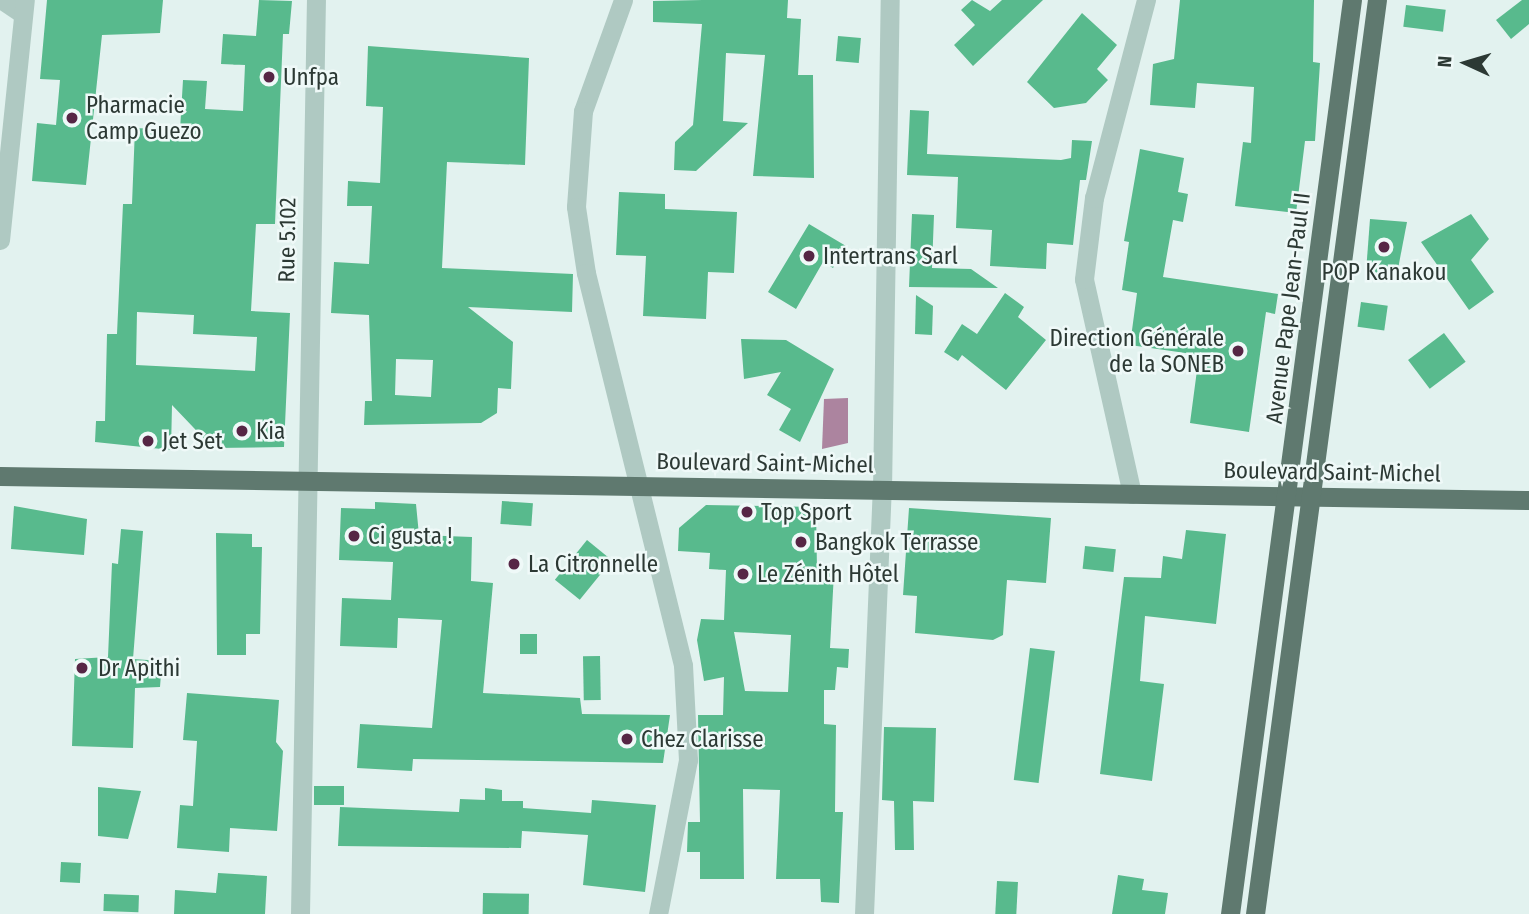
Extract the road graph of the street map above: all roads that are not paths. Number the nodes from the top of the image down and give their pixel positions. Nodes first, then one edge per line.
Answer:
1 (2, 0) edge
2 (316, 0) edge
3 (623, 0) edge
4 (890, 0) edge
5 (1146, 0) edge
6 (1352, 0) edge
7 (1377, 0) edge
8 (24, 7) edge
9 (0, 240) edge
10 (0, 476) edge
11 (306, 481) junction
12 (638, 486) junction
13 (882, 490) junction
14 (1132, 494) junction
15 (1288, 496) junction
16 (1316, 496) junction
17 (1529, 500) edge
18 (300, 914) edge
19 (658, 914) edge
20 (864, 914) edge
21 (1230, 914) edge
22 (1255, 914) edge

1 - 8 street
2 - 11 street, Rue 5.102
3 - 12 street
4 - 13 street
5 - 14 street
6 - 15 main road, Avenue Pape Jean-Paul II
7 - 16 main road
8 - 9 street
10 - 11 main road, Boulevard Saint-Michel
11 - 12 main road, Boulevard Saint-Michel
11 - 18 street, Rue 5.102
12 - 13 main road, Boulevard Saint-Michel
12 - 19 street
13 - 14 main road, Boulevard Saint-Michel
13 - 20 street
14 - 15 main road, Boulevard Saint-Michel
15 - 16 main road, Boulevard Saint-Michel
15 - 21 main road, Avenue Pape Jean-Paul II
16 - 17 main road, Boulevard Saint-Michel
16 - 22 main road

